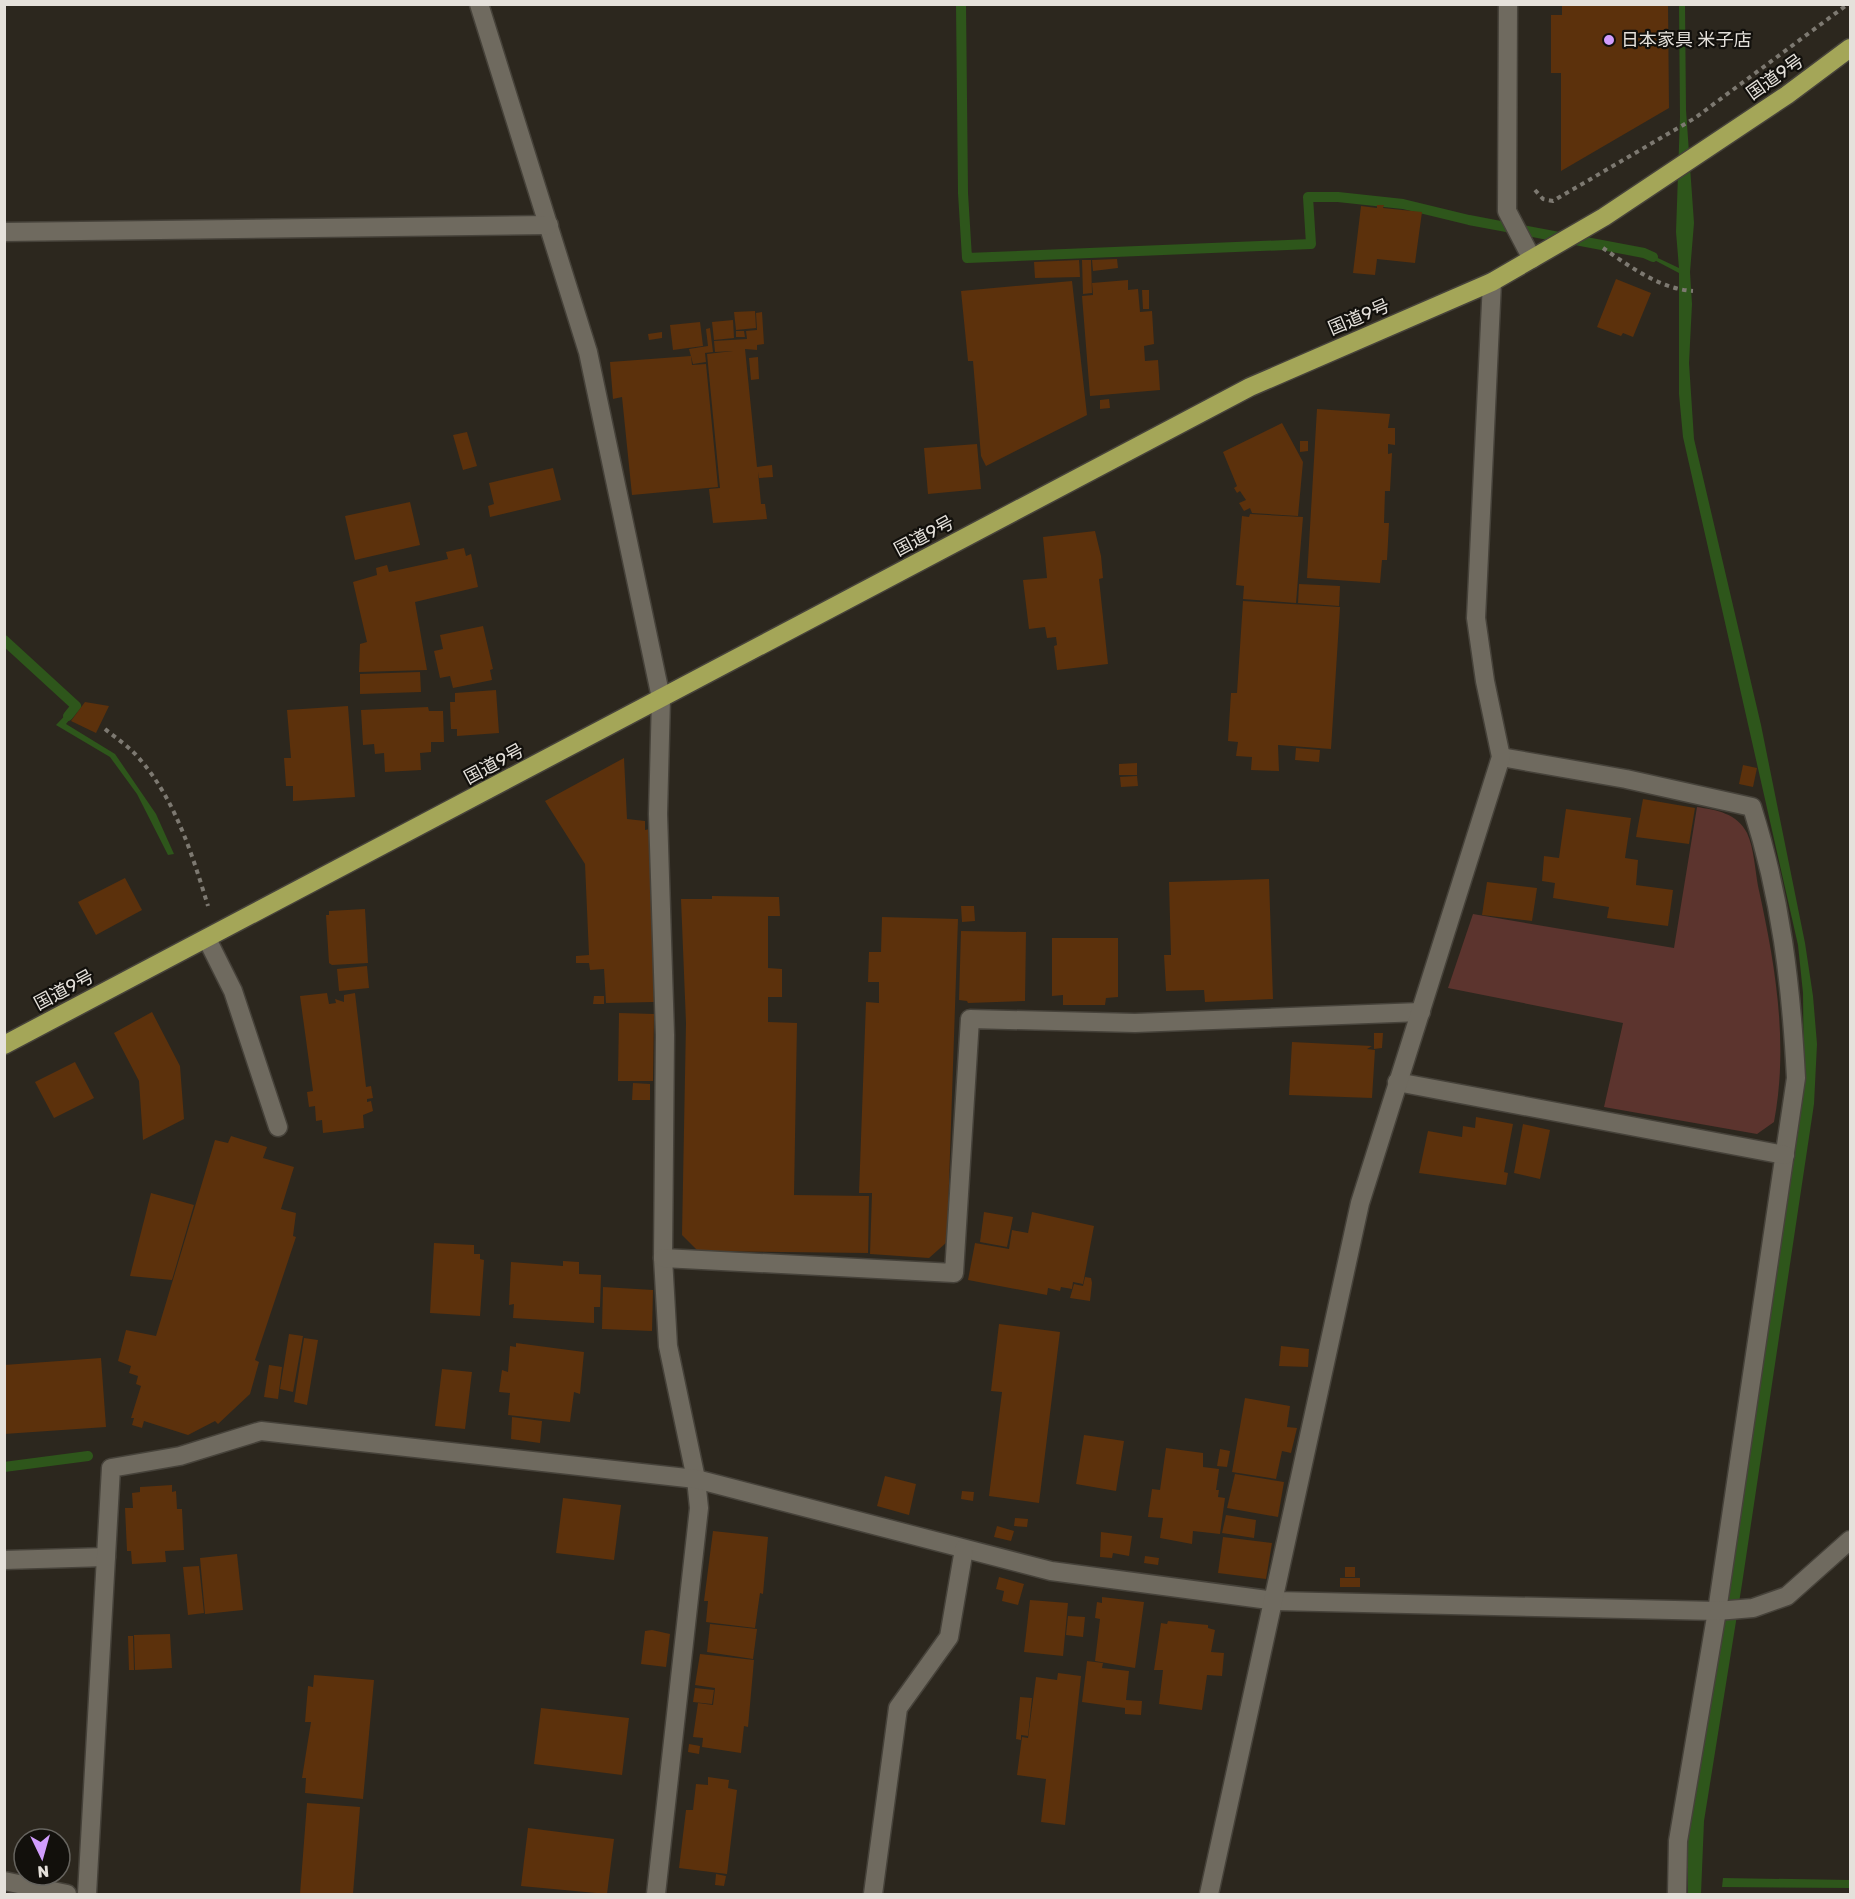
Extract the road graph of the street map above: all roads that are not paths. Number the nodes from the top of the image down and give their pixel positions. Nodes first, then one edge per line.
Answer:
1 (479, 4) edge
2 (1508, 4) edge
3 (1851, 48) edge
4 (549, 225) junction
5 (4, 231) edge
6 (1532, 259) junction
7 (1492, 282) junction
8 (660, 698) junction
9 (1501, 757) junction
10 (212, 936) junction
11 (1421, 1012) junction
12 (4, 1045) edge
13 (1397, 1082) junction
14 (278, 1127) dead end
15 (1785, 1155) junction
16 (663, 1258) junction
17 (696, 1479) junction
18 (1851, 1540) edge
19 (964, 1549) junction
20 (106, 1557) junction
21 (4, 1560) edge
22 (1276, 1601) junction
23 (1717, 1611) junction
24 (4, 1881) edge
25 (67, 1894) edge
26 (87, 1894) edge
27 (656, 1894) edge
28 (873, 1894) edge
29 (1209, 1894) edge
30 (1677, 1894) edge

1 - 4 street
2 - 6 street
3 - 6 highway, 国道9号
4 - 5 street
4 - 8 street
6 - 7 highway, 国道9号
7 - 8 highway, 国道9号
7 - 9 street
8 - 10 highway, 国道9号
8 - 16 street
9 - 11 street
9 - 15 street
10 - 12 highway, 国道9号
10 - 14 street
11 - 13 street
11 - 16 street
13 - 15 street
13 - 22 street
15 - 23 street
16 - 17 street
17 - 19 street
17 - 20 street
17 - 27 street
18 - 23 street
19 - 22 street
19 - 28 street
20 - 21 street
20 - 26 street
22 - 23 street
22 - 29 street
23 - 30 street
24 - 25 street

